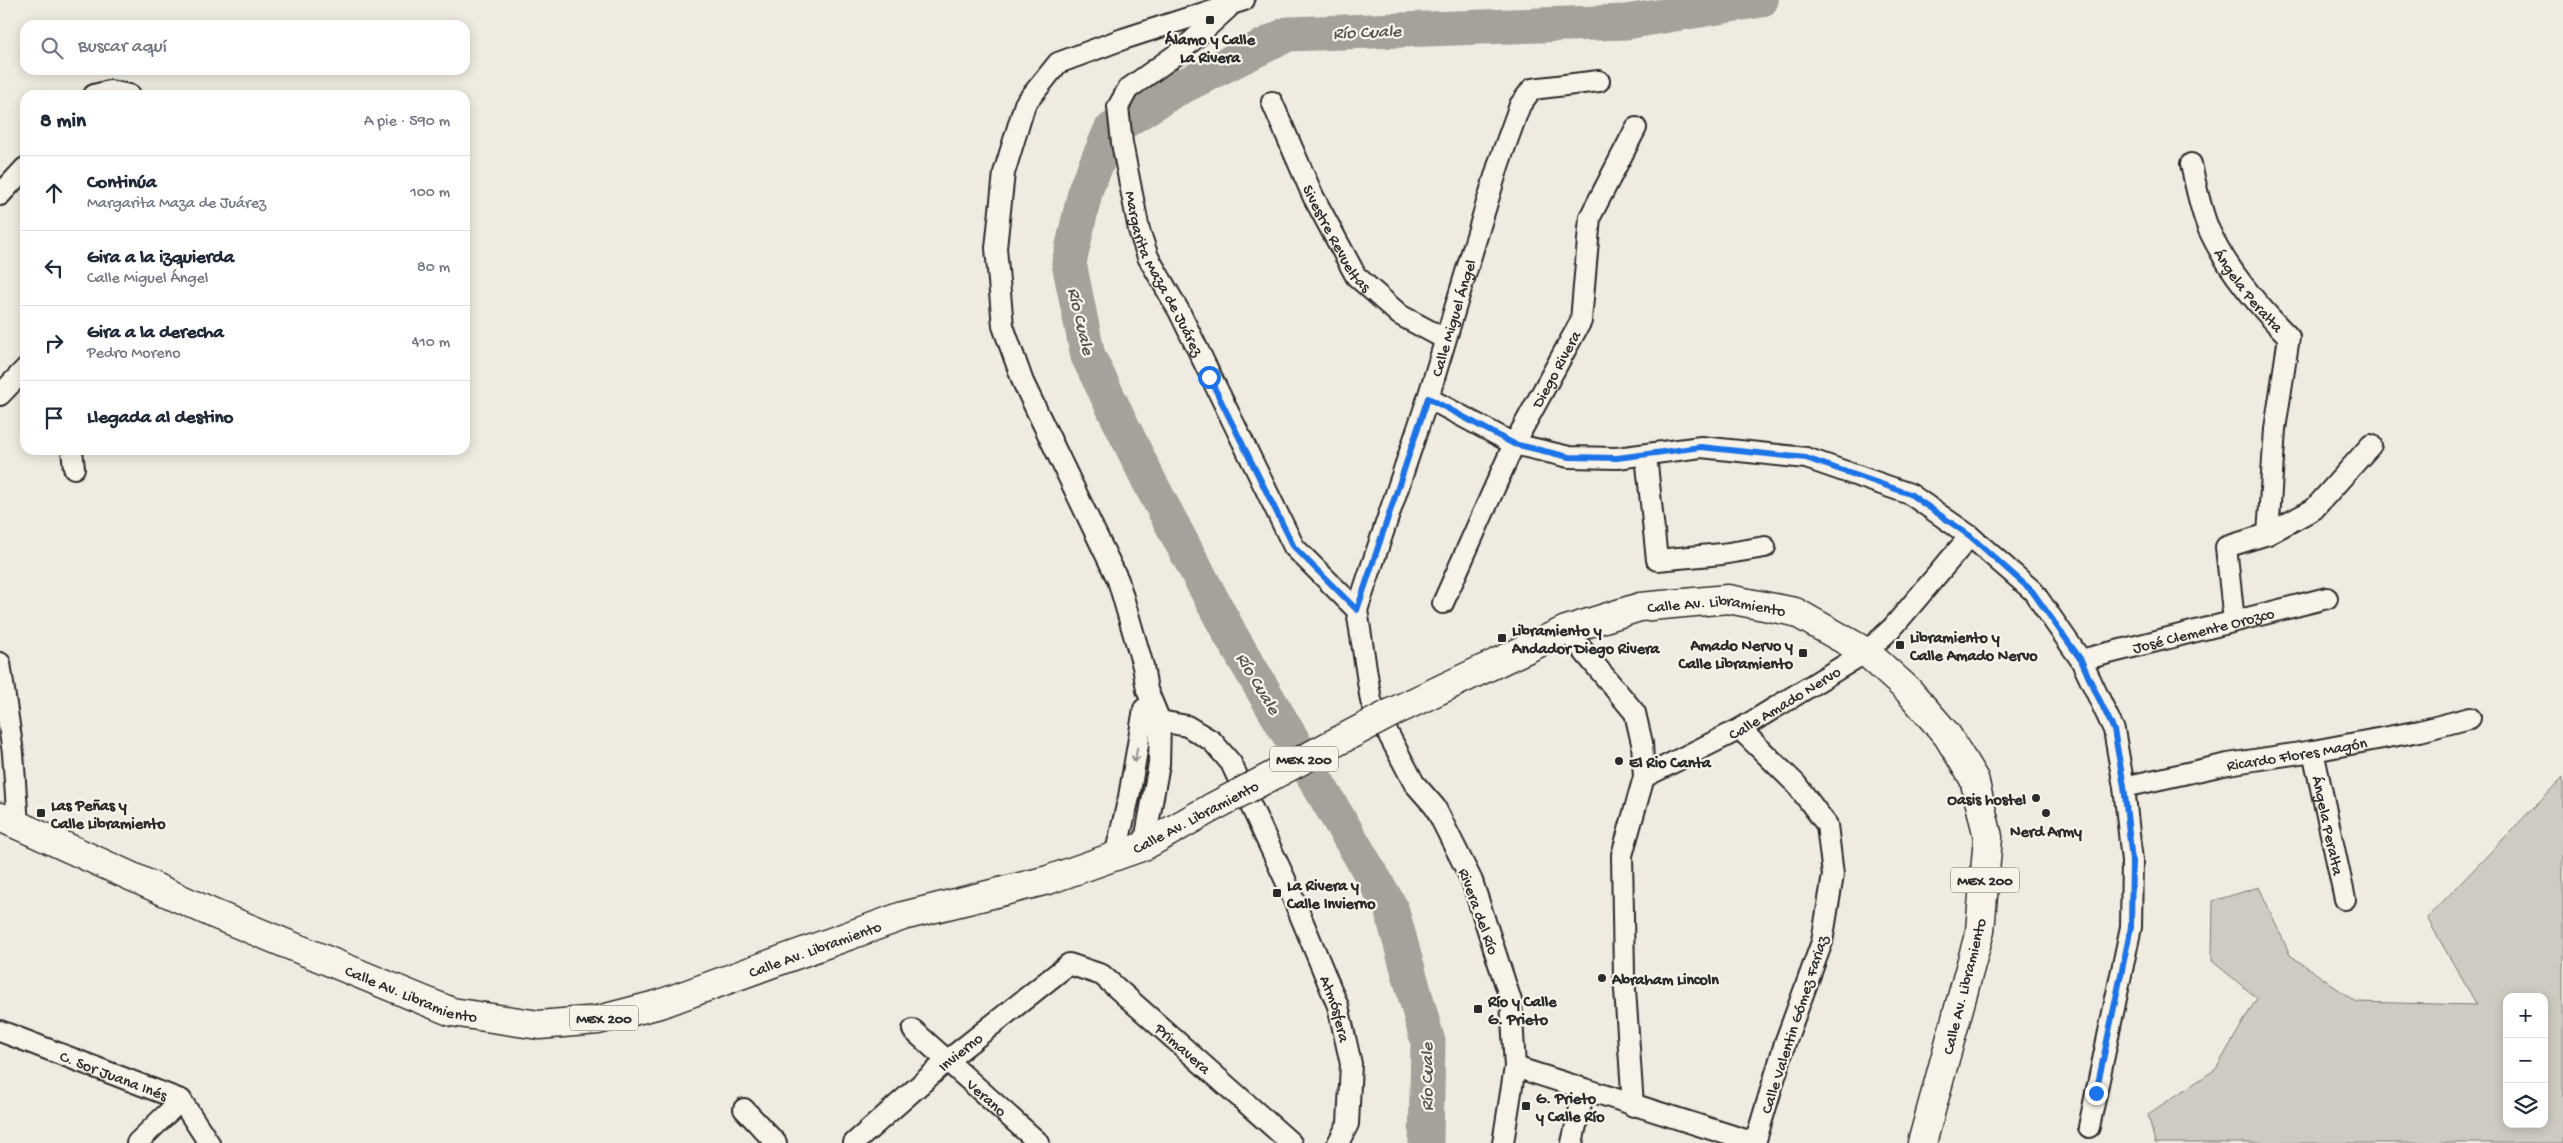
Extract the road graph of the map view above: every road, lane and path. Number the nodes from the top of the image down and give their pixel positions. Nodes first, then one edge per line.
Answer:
1 (1237, 1) edge
2 (1598, 81) dead end
3 (1272, 102) dead end
4 (1636, 128) dead end
5 (2191, 164) dead end
6 (20, 173) edge
7 (0, 195) edge
8 (1445, 339) junction
9 (20, 374) edge
10 (0, 396) edge
11 (1428, 398) junction
12 (1514, 444) junction
13 (2371, 446) dead end
14 (1646, 455) junction
15 (2268, 534) junction
16 (1970, 536) junction
17 (1765, 548) dead end
18 (2327, 598) dead end
19 (1443, 603) dead end
20 (1357, 610) junction
21 (2234, 621) junction
22 (1566, 630) junction
23 (1866, 652) junction
24 (2081, 660) junction
25 (0, 663) edge
26 (1383, 706) junction
27 (2470, 718) dead end
28 (1151, 721) junction
29 (1740, 729) junction
30 (2313, 752) junction
31 (1644, 777) junction
32 (2124, 786) junction
33 (9, 821) edge
34 (1144, 846) junction
35 (1115, 856) junction
36 (2345, 900) dead end
37 (1069, 964) joint
38 (913, 1030) dead end
39 (0, 1031) edge
40 (948, 1060) junction
41 (1515, 1067) junction
42 (1584, 1090) junction
43 (181, 1100) junction
44 (1633, 1106) junction
45 (744, 1109) dead end
46 (2089, 1126) dead end
47 (137, 1143) edge
48 (209, 1143) edge
49 (776, 1143) edge
50 (854, 1143) edge
51 (1039, 1143) edge
52 (1291, 1143) edge
53 (1338, 1143) edge
54 (1503, 1143) edge
55 (1572, 1143) edge
56 (1755, 1143) edge
57 (1922, 1143) edge

1 - 20 street, Margarita Maza de Juárez
1 - 28 street
2 - 8 street, Calle Miguel Ángel
3 - 8 street, Sivestre Revueltas
4 - 12 street, Diego Rivera
5 - 15 street, Ángela Peralta
6 - 7 street
8 - 11 street, Calle Miguel Ángel
9 - 10 street
11 - 12 street
11 - 20 street, Calle Miguel Ángel
12 - 14 street
12 - 19 street, Diego Rivera
13 - 15 street
14 - 16 street
14 - 17 street
15 - 21 street
16 - 23 street, Calle Amado Nervo
16 - 24 street
18 - 21 street, José Clemente Orozco
20 - 26 street, Calle Miguel Ángel
21 - 24 street, José Clemente Orozco
22 - 23 main road, Calle Av. Libramiento / MEX 200
22 - 26 main road, Calle Av. Libramiento / MEX 200
22 - 31 street
23 - 29 street, Calle Amado Nervo
23 - 57 main road, Calle Av. Libramiento / MEX 200
24 - 32 street
25 - 33 street
26 - 34 main road, Calle Av. Libramiento / MEX 200, bridge
26 - 41 street, Rivera del Río
27 - 30 street, Ricardo Flores Magón
28 - 34 street
28 -> 35 street
28 - 53 street, Atmósfera
29 - 31 street, Calle Amado Nervo
29 - 56 street, Calle Valentin Gómez Fariaz
30 - 32 street, Ricardo Flores Magón
30 - 36 street, Ángela Peralta
31 - 44 street
32 - 46 street
33 - 35 main road, Calle Av. Libramiento / MEX 200
34 - 35 main road, Calle Av. Libramiento / MEX 200
37 - 40 street, Invierno
37 - 52 street, Primavera
38 - 40 street, Verano
39 - 43 street, C. Sor Juana Inés
40 - 50 street, Invierno
40 - 51 street, Verano
41 - 42 street
41 - 54 street, Rivera del Río
42 - 44 street
42 - 55 street
43 - 47 street
43 - 48 street, C. Sor Juana Inés
44 - 56 street
45 - 49 street

